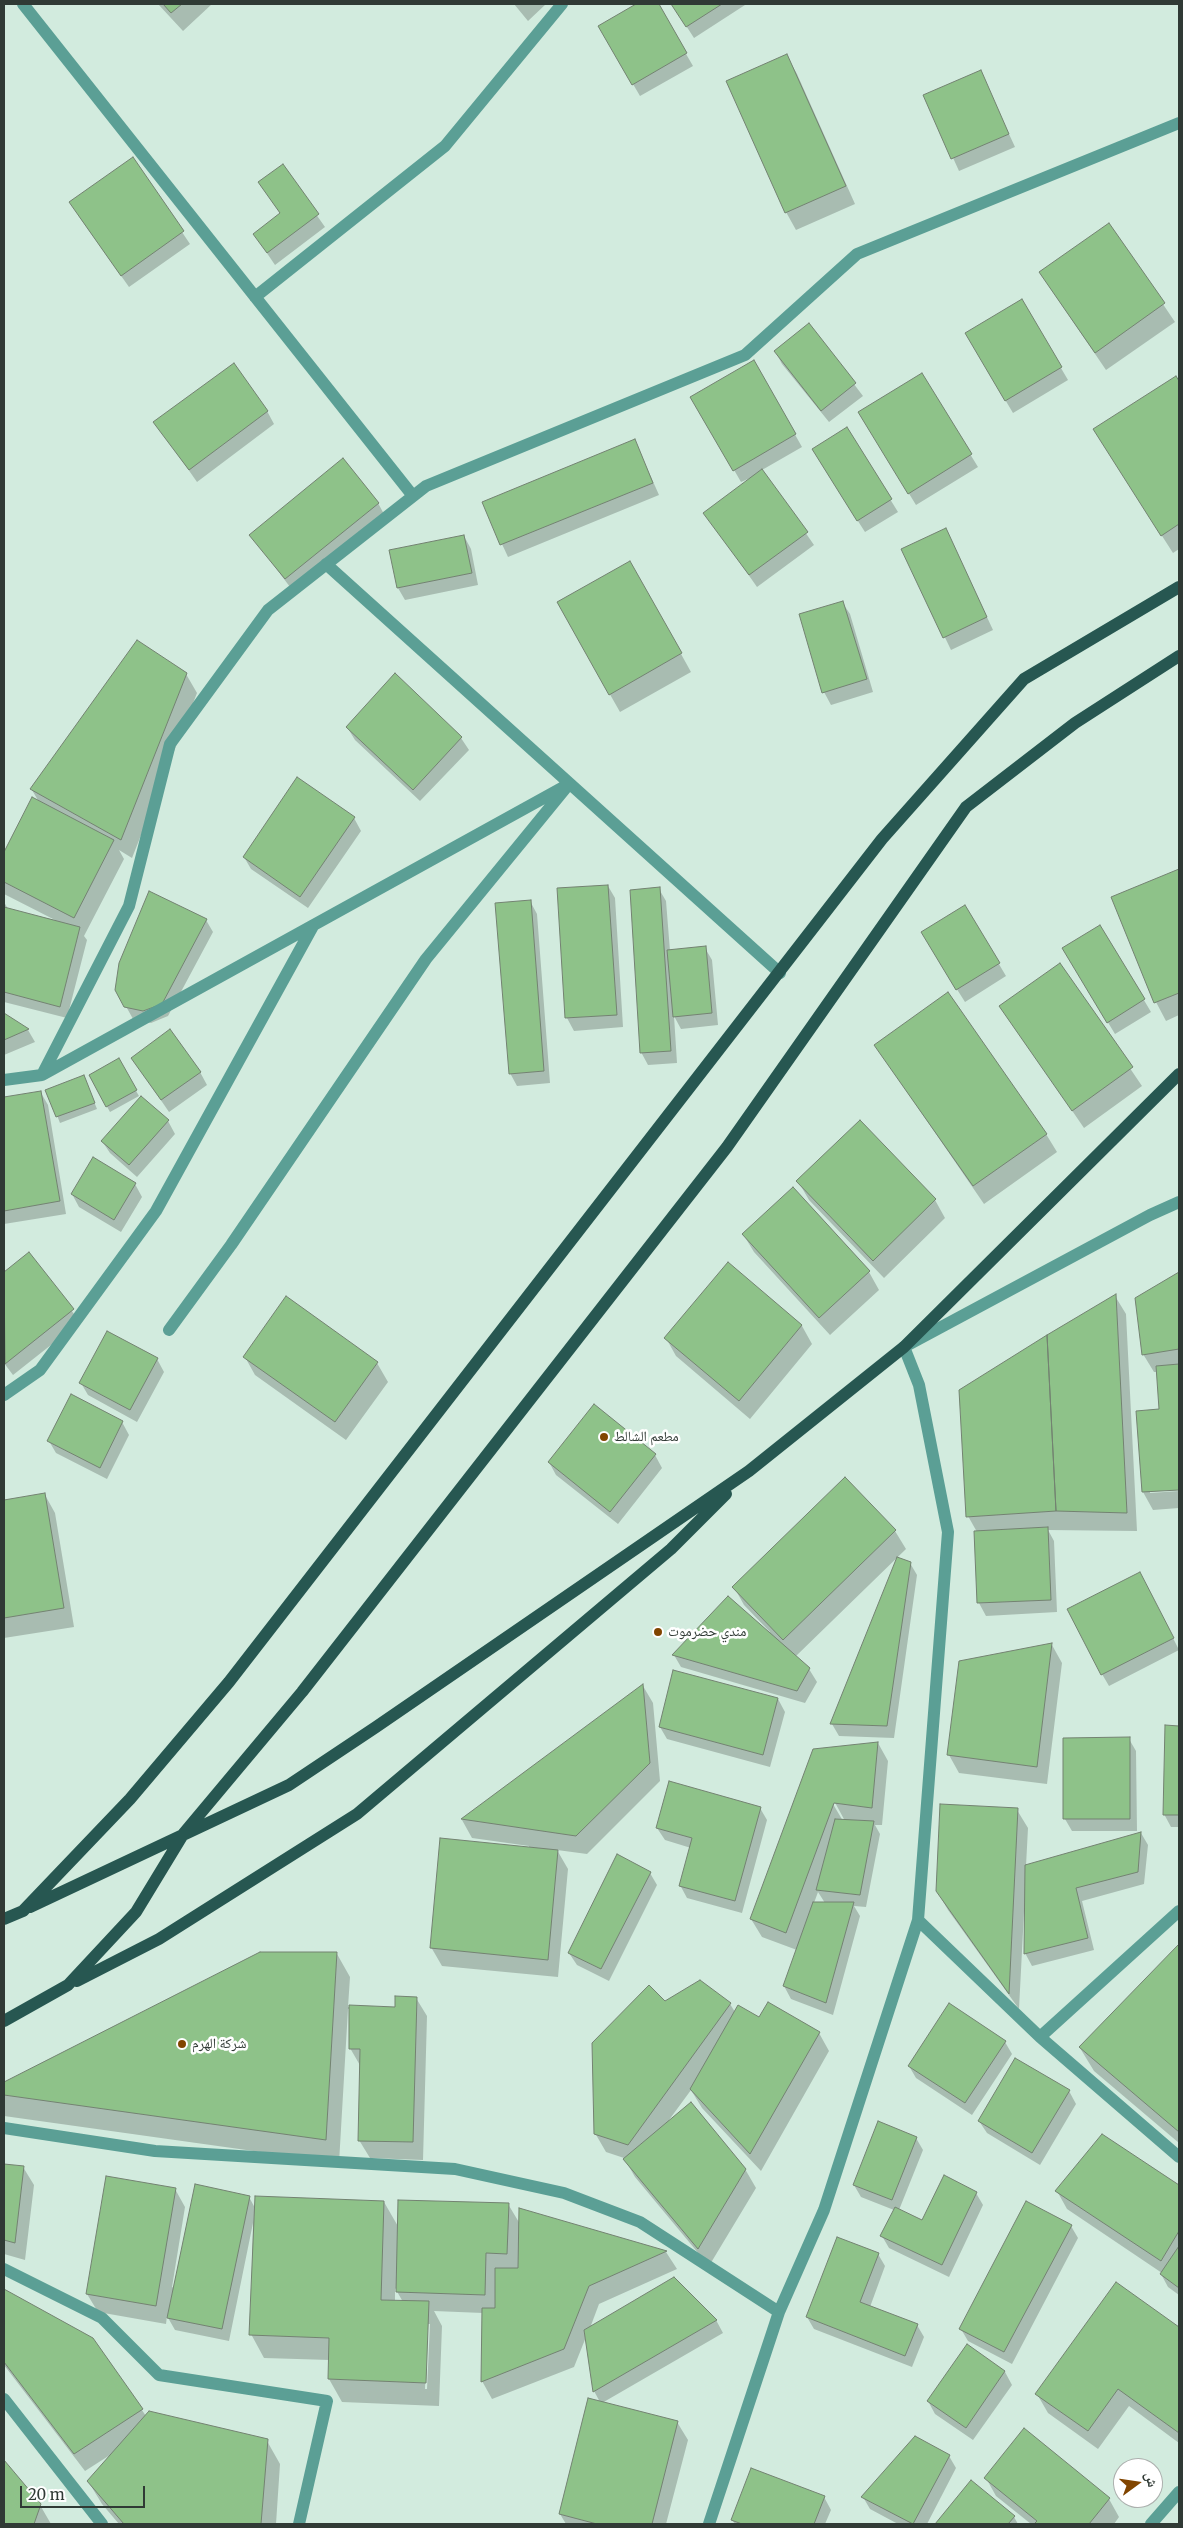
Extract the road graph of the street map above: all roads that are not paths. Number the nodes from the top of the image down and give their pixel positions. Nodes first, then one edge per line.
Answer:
1 (23, 4) edge
2 (562, 4) edge
3 (1179, 123) edge
4 (255, 296) junction
5 (413, 496) junction
6 (326, 564) junction
7 (1179, 587) edge
8 (1179, 656) edge
9 (569, 784) junction
10 (313, 926) junction
11 (780, 973) junction
12 (1179, 1074) edge
13 (42, 1075) junction
14 (4, 1080) edge
15 (1179, 1202) edge
16 (170, 1330) dead end
17 (904, 1347) junction
18 (4, 1395) edge
19 (749, 1471) junction
20 (184, 1833) junction
21 (23, 1911) junction
22 (1179, 1912) edge
23 (4, 1919) edge
24 (918, 1920) junction
25 (68, 1985) junction
26 (4, 2022) edge
27 (1040, 2037) junction
28 (4, 2128) edge
29 (1179, 2157) edge
30 (4, 2269) edge
31 (779, 2312) junction
32 (4, 2399) edge
33 (1179, 2492) edge
34 (102, 2524) edge
35 (299, 2524) edge
36 (709, 2524) edge
37 (1151, 2524) edge

1 - 4 street
2 - 4 street
3 - 5 street
4 - 5 street
5 - 6 street
6 - 9 street
6 - 13 street
7 - 11 main road
8 - 20 main road
9 - 10 street
9 - 11 street
9 - 16 street
10 - 13 street
10 - 18 street
11 - 21 main road
12 - 17 main road
13 - 14 street
15 - 17 street
17 - 19 main road
17 - 24 street
19 - 20 main road
19 - 25 main road
20 - 21 main road
20 - 25 main road
21 - 23 main road
22 - 27 street
24 - 27 street
24 - 31 street
25 - 26 main road
27 - 29 street
28 - 31 street
30 - 35 street
31 - 36 street
32 - 34 street
33 - 37 street

